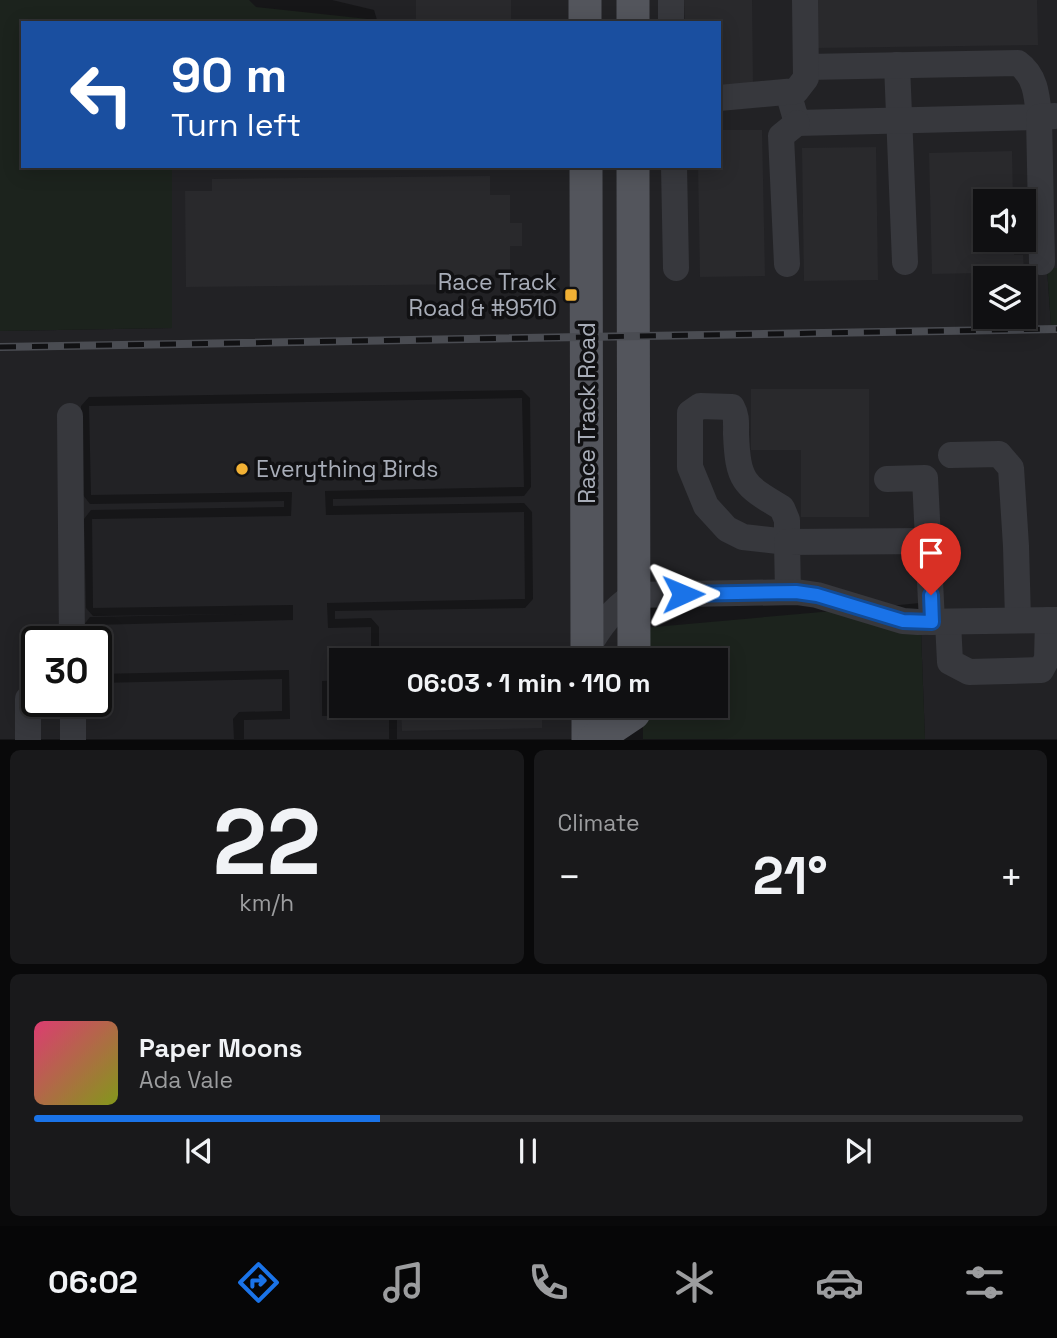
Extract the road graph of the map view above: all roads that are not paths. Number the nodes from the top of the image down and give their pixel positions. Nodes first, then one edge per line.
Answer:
1 (585, 0) edge
2 (633, 0) edge
3 (671, 0) edge
4 (805, 0) edge
5 (585, 21) edge
6 (633, 21) edge
7 (671, 21) edge
8 (897, 65) junction
9 (806, 67) junction
10 (788, 92) junction
11 (721, 97) edge
12 (1048, 117) edge
13 (899, 120) junction
14 (797, 122) junction
15 (586, 168) edge
16 (633, 168) edge
17 (674, 168) edge
18 (905, 262) dead end
19 (1042, 262) dead end
20 (787, 264) dead end
21 (676, 268) dead end
22 (70, 416) dead end
23 (951, 455) dead end
24 (887, 479) dead end
25 (928, 541) junction
26 (787, 542) junction
27 (788, 592) junction
28 (634, 595) junction
29 (1018, 620) junction
30 (1053, 620) edge
31 (940, 622) junction
32 (72, 626) edge
33 (587, 648) edge
34 (590, 648) edge
35 (634, 648) edge
36 (28, 717) edge
37 (73, 717) edge
38 (587, 718) edge
39 (634, 719) edge
40 (28, 740) edge
41 (73, 740) edge
42 (587, 740) edge
43 (594, 740) edge

1 - 5 main road
2 - 6 main road
3 - 7 street
4 - 9 street
8 - 9 street
8 - 12 street
8 - 13 street
9 - 10 street
10 - 11 street
10 - 14 street
12 - 13 street
12 - 19 street
13 - 14 street
13 - 18 street
14 - 20 street
15 - 33 main road, Race Track Road
16 - 28 main road, Race Track Road
17 - 21 street
22 - 32 street
23 - 29 street
24 - 25 street
25 - 26 street
25 - 31 street
26 - 26 street
26 - 27 street
27 - 28 street
27 - 31 street
28 - 34 street
28 - 35 main road, Race Track Road
29 - 30 street
29 - 31 street
30 - 31 street
36 - 40 street
37 - 41 street
38 - 42 main road
39 - 43 main road

